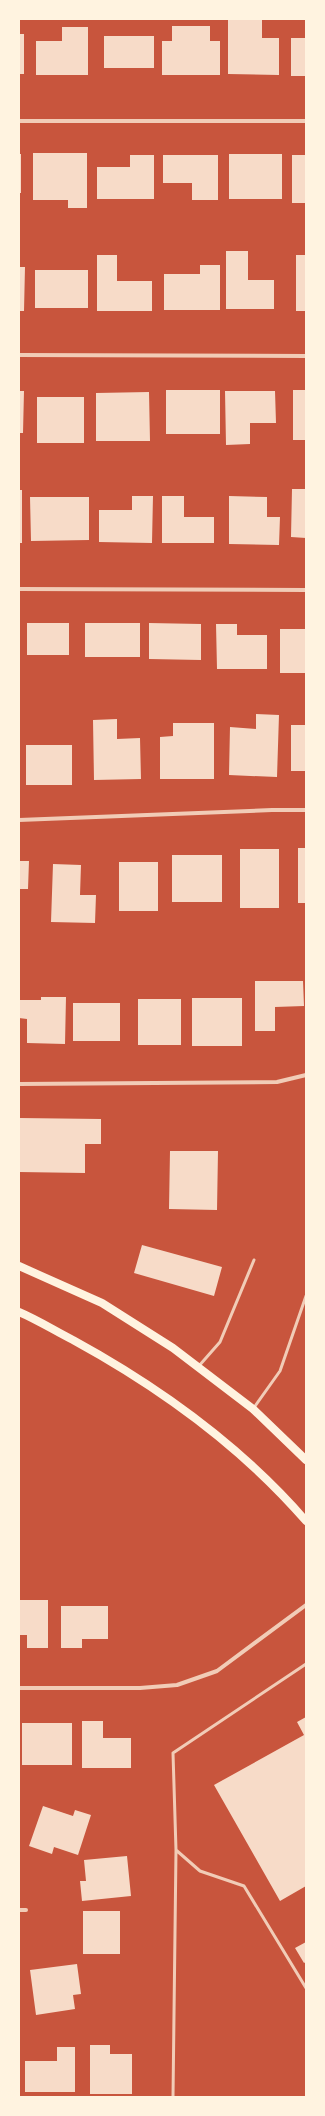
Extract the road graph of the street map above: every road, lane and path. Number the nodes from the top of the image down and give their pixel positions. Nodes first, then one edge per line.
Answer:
1 (19, 121) edge
2 (306, 121) edge
3 (19, 354) edge
4 (306, 356) edge
5 (19, 589) edge
6 (306, 590) edge
7 (306, 810) edge
8 (19, 820) edge
9 (306, 1075) edge
10 (19, 1084) edge
11 (254, 1260) dead end
12 (19, 1266) edge
13 (306, 1296) edge
14 (19, 1312) edge
15 (198, 1367) junction
16 (253, 1409) junction
17 (306, 1460) edge
18 (306, 1521) edge
19 (306, 1605) edge
20 (306, 1664) edge
21 (19, 1688) edge
22 (176, 1850) junction
23 (19, 1910) edge
24 (26, 1910) dead end
25 (306, 1988) edge
26 (173, 2097) edge

1 - 2 street
3 - 4 street
5 - 6 street
7 - 8 street
9 - 10 street
11 - 15 lane
12 - 15 main road
13 - 16 lane
14 - 18 main road
15 - 16 main road
16 - 17 main road
19 - 21 street
20 - 22 lane
22 - 25 lane
22 - 26 lane
23 - 24 street

